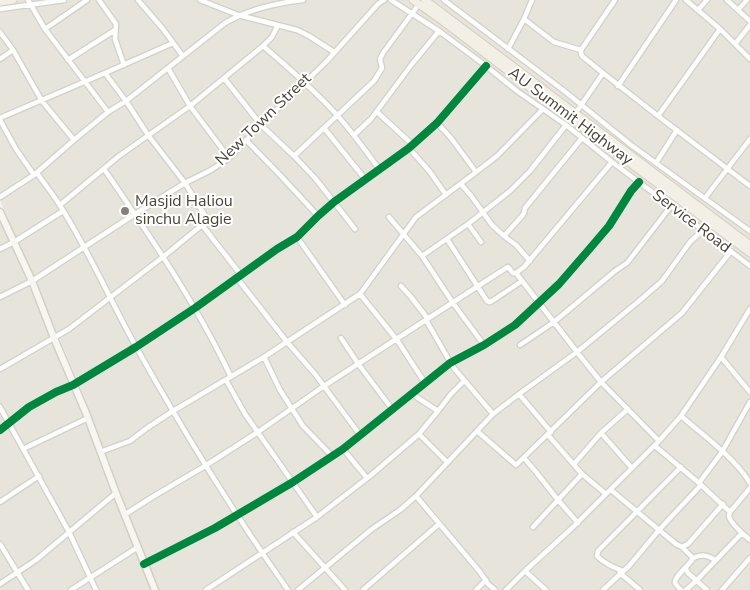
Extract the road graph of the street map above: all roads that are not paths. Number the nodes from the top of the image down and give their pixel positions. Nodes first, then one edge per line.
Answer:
1 (13, 0) edge
2 (64, 0) edge
3 (87, 0) edge
4 (99, 0) edge
5 (138, 0) edge
6 (200, 0) edge
7 (303, 0) edge
8 (384, 0) edge
9 (391, 0) edge
10 (444, 0) edge
11 (532, 0) edge
12 (615, 0) edge
13 (676, 0) edge
14 (686, 0) edge
15 (707, 0) edge
16 (726, 0) edge
17 (747, 0) edge
18 (0, 2) edge
19 (28, 2) edge
20 (423, 2) edge
21 (0, 9) edge
22 (698, 10) junction
23 (738, 10) junction
24 (412, 13) junction
25 (238, 15) junction
26 (524, 19) junction
27 (750, 21) edge
28 (278, 25) junction
29 (750, 25) edge
30 (44, 29) junction
31 (720, 29) junction
32 (115, 30) junction
33 (439, 31) junction
34 (0, 32) edge
35 (173, 43) junction
36 (735, 44) junction
37 (263, 46) junction
38 (508, 49) junction
39 (13, 50) junction
40 (581, 50) junction
41 (334, 52) junction
42 (182, 55) junction
43 (0, 59) edge
44 (750, 59) edge
45 (68, 60) junction
46 (124, 65) junction
47 (486, 66) junction
48 (168, 68) junction
49 (105, 73) junction
50 (603, 73) junction
51 (224, 78) junction
52 (84, 82) junction
53 (305, 82) junction
54 (618, 86) junction
55 (42, 101) junction
56 (126, 101) junction
57 (582, 105) junction
58 (190, 106) junction
59 (543, 109) junction
60 (108, 112) junction
61 (377, 112) junction
62 (576, 114) junction
63 (338, 115) junction
64 (658, 116) junction
65 (0, 119) edge
66 (437, 123) junction
67 (261, 125) junction
68 (566, 125) junction
69 (324, 128) junction
70 (677, 130) junction
71 (148, 135) junction
72 (354, 135) junction
73 (582, 138) junction
74 (750, 139) edge
75 (74, 140) junction
76 (246, 140) junction
77 (411, 147) junction
78 (294, 156) junction
79 (229, 158) junction
80 (612, 162) junction
81 (656, 163) junction
82 (727, 168) junction
83 (104, 169) junction
84 (379, 170) junction
85 (476, 172) junction
86 (36, 174) junction
87 (365, 179) junction
88 (639, 182) junction
89 (185, 183) junction
90 (461, 184) junction
91 (750, 186) edge
92 (446, 195) junction
93 (0, 197) edge
94 (705, 198) junction
95 (334, 202) junction
96 (60, 205) junction
97 (670, 206) junction
98 (63, 211) junction
99 (0, 212) edge
100 (483, 212) junction
101 (135, 214) junction
102 (318, 216) junction
103 (389, 217) dead end
104 (468, 224) junction
105 (202, 226) junction
106 (355, 229) dead end
107 (703, 230) junction
108 (750, 231) edge
109 (404, 234) junction
110 (504, 236) junction
111 (296, 237) junction
112 (447, 239) junction
113 (14, 242) junction
114 (481, 242) dead end
115 (750, 245) edge
116 (84, 247) junction
117 (0, 248) edge
118 (731, 251) junction
119 (750, 253) edge
120 (422, 256) junction
121 (163, 257) junction
122 (530, 260) junction
123 (750, 266) edge
124 (516, 273) junction
125 (239, 276) junction
126 (32, 281) junction
127 (522, 281) junction
128 (401, 286) dead end
129 (477, 287) junction
130 (360, 294) junction
131 (0, 298) edge
132 (110, 298) junction
133 (453, 303) junction
134 (539, 303) junction
135 (345, 305) junction
136 (195, 308) junction
137 (750, 310) edge
138 (427, 320) junction
139 (554, 322) junction
140 (54, 338) junction
141 (341, 338) dead end
142 (397, 340) junction
143 (287, 342) junction
144 (484, 345) junction
145 (520, 345) dead end
146 (136, 347) junction
147 (577, 352) junction
148 (264, 357) junction
149 (721, 358) junction
150 (450, 363) junction
151 (359, 365) junction
152 (0, 369) edge
153 (231, 377) junction
154 (226, 380) junction
155 (464, 382) junction
156 (601, 382) junction
157 (425, 383) junction
158 (73, 385) junction
159 (324, 386) junction
160 (750, 392) edge
161 (412, 394) junction
162 (519, 394) junction
163 (750, 402) edge
164 (0, 407) edge
165 (291, 408) junction
166 (392, 409) junction
167 (628, 409) junction
168 (173, 411) junction
169 (438, 411) junction
170 (493, 414) junction
171 (681, 416) junction
172 (88, 418) junction
173 (9, 424) junction
174 (0, 430) edge
175 (477, 431) junction
176 (258, 432) junction
177 (419, 434) junction
178 (549, 434) junction
179 (601, 434) junction
180 (360, 435) junction
181 (659, 441) junction
182 (655, 446) junction
183 (23, 449) junction
184 (343, 449) junction
185 (100, 452) junction
186 (722, 452) junction
187 (332, 456) junction
188 (524, 458) junction
189 (448, 462) junction
190 (574, 464) junction
191 (205, 466) junction
192 (681, 467) junction
193 (632, 468) junction
194 (582, 474) junction
195 (39, 476) junction
196 (367, 478) junction
197 (750, 481) edge
198 (293, 482) junction
199 (700, 484) junction
200 (750, 488) edge
201 (611, 490) junction
202 (116, 494) junction
203 (606, 494) junction
204 (416, 496) junction
205 (558, 500) junction
206 (0, 502) edge
207 (723, 504) junction
208 (637, 511) junction
209 (730, 512) junction
210 (237, 514) junction
211 (124, 516) junction
212 (317, 517) junction
213 (578, 523) junction
214 (439, 524) junction
215 (533, 527) dead end
216 (659, 530) junction
217 (69, 532) junction
218 (293, 532) junction
219 (742, 533) junction
220 (750, 540) edge
221 (0, 544) edge
222 (138, 547) junction
223 (682, 547) junction
224 (262, 554) junction
225 (693, 558) junction
226 (750, 558) edge
227 (715, 560) junction
228 (144, 564) junction
229 (326, 568) junction
230 (685, 568) junction
231 (525, 571) junction
232 (18, 572) junction
233 (621, 572) junction
234 (90, 577) junction
235 (486, 580) junction
236 (696, 581) junction
237 (0, 584) edge
238 (216, 584) junction
239 (28, 590) edge
240 (71, 590) edge
241 (96, 590) edge
242 (155, 590) edge
243 (206, 590) edge
244 (219, 590) edge
245 (288, 590) edge
246 (298, 590) edge
247 (345, 590) edge
248 (363, 590) edge
249 (476, 590) edge
250 (495, 590) edge
251 (506, 590) edge
252 (546, 590) edge
253 (603, 590) edge
254 (640, 590) edge
255 (681, 590) edge
256 (686, 590) edge
257 (706, 590) edge
258 (722, 590) edge

1 - 18 main road
2 - 19 street
3 - 30 street
4 - 32 street
5 - 35 street
6 - 25 street
7 - 25 street
8 - 41 street, New Town Street
9 - 24 street, Service Road
10 - 38 street, Service Road
11 - 26 street
12 - 40 street
13 - 54 street
14 - 22 street
15 - 22 street
16 - 23 street
17 - 23 street
19 - 21 street
19 - 30 street
20 - 24 street
20 - 62 main road, AU Summit Highway
20 - 119 main road, AU Summit Highway
22 - 31 street
23 - 27 street
24 - 33 street, Service Road
24 - 63 street
25 - 28 street
25 - 42 street
26 - 38 street
26 - 40 street
28 - 37 street
28 - 41 street
29 - 36 street
30 - 45 street
31 - 36 street
31 - 64 street
32 - 45 street
32 - 46 street
33 - 47 street, Service Road
33 - 61 street
34 - 39 street
35 - 42 street
35 - 46 street
36 - 44 street
37 - 51 street
37 - 53 street
38 - 57 street, Service Road
39 - 43 street
39 - 55 street
40 - 50 street
41 - 53 street, New Town Street
42 - 48 street
45 - 52 street
46 - 49 street
47 - 59 street, Service Road
47 - 66 street
48 - 56 street
48 - 58 street
49 - 52 street
49 - 56 street
50 - 54 street
50 - 57 street
51 - 58 street
51 - 67 street
52 - 55 street
52 - 60 street
53 - 63 street
53 - 67 street, New Town Street
54 - 64 street
55 - 65 street
55 - 75 street
56 - 60 street
56 - 71 street
57 - 62 street
57 - 81 street, Service Road
58 - 71 street
58 - 79 street
59 - 68 street, Service Road
59 - 85 street
60 - 75 street
61 - 72 street
61 - 77 street
62 - 115 main road, AU Summit Highway
63 - 69 street
63 - 72 street
64 - 70 street
65 - 86 street
66 - 77 street
66 - 85 street
67 - 76 street, New Town Street
67 - 78 street
68 - 73 street, Service Road
68 - 100 street
69 - 78 street
69 - 87 street
70 - 81 street
70 - 82 street
71 - 83 street
71 - 89 street
72 - 84 street
73 - 80 street, Service Road
73 - 110 street
74 - 82 street
75 - 86 street
76 - 79 street, New Town Street
76 - 102 street
77 - 84 street
77 - 92 street
78 - 95 street
79 - 89 street, New Town Street
80 - 88 street, Service Road
80 - 122 street
81 - 94 street, Service Road
82 - 91 street
82 - 94 street
83 - 96 street
83 - 101 street
84 - 87 street
85 - 90 street
86 - 93 street
86 - 96 street
87 - 95 street
88 - 97 street, Service Road
88 - 134 street
89 - 101 street, New Town Street
89 - 105 street
90 - 92 street
90 - 100 street
92 - 109 street
94 - 108 street, Service Road
95 - 102 street
95 - 106 street
96 - 98 street
97 - 107 street, Service Road
97 - 139 street
98 - 113 street
98 - 116 street
99 - 113 street
100 - 104 street
100 - 110 street
101 - 116 street, New Town Street
101 - 121 street
102 - 111 street
103 - 109 street
104 - 112 street
104 - 114 street
105 - 121 street
105 - 125 street
107 - 118 street, Service Road
107 - 147 street
109 - 120 street
109 - 130 street
110 - 122 street
111 - 125 street
111 - 135 street
112 - 120 street
112 - 129 street
113 - 117 street
113 - 126 street
116 - 126 street, New Town Street
116 - 132 street
118 - 123 street, Service Road
118 - 156 street
120 - 133 street
121 - 132 street
121 - 136 street
122 - 124 street
124 - 127 street
124 - 129 street
125 - 136 street
125 - 143 street
126 - 131 street, New Town Street
126 - 140 street
127 - 129 street
127 - 134 street
128 - 138 street
129 - 133 street
130 - 135 street
130 - 142 street
132 - 140 street
132 - 146 street
133 - 138 street
133 - 144 street
134 - 139 street
134 - 144 street
135 - 143 street
136 - 146 street
136 - 153 street
137 - 149 street
138 - 142 street
138 - 150 street
139 - 145 street
139 - 147 street
140 - 152 street
140 - 158 street
141 - 151 street
142 - 151 street
142 - 157 street
143 - 148 street
143 - 159 street
144 - 150 street
146 - 158 street
146 - 168 street
147 - 156 street
147 - 162 street
148 - 153 street
148 - 165 street
149 - 160 street
149 - 171 street
150 - 155 street
150 - 157 street
151 - 159 street
151 - 166 street
153 - 154 street
154 - 168 street
154 - 176 street
155 - 169 street
155 - 170 street
156 - 167 street
156 - 178 street
157 - 161 street
158 - 172 street
158 - 173 street
159 - 165 street
159 - 180 street
161 - 166 street
161 - 169 street
162 - 170 street
162 - 178 street
163 - 186 street
164 - 173 street
165 - 176 street
165 - 187 street
166 - 180 street
167 - 179 street
167 - 181 street
168 - 185 street
168 - 191 street
169 - 177 street
170 - 175 street
171 - 181 street
171 - 186 street
172 - 183 street
172 - 185 street
173 - 174 street
173 - 183 street
175 - 188 street
175 - 189 street
176 - 191 street
176 - 198 street
177 - 189 street
177 - 196 street
178 - 188 street
178 - 190 street
179 - 190 street
179 - 193 street
180 - 184 street
181 - 182 street
182 - 192 street
182 - 193 street
183 - 195 street
184 - 187 street
184 - 196 street
185 - 202 street
186 - 197 street
186 - 199 street
187 - 198 street
188 - 205 street
189 - 204 street
190 - 194 street
191 - 210 street
191 - 211 street
192 - 199 street
192 - 208 street
193 - 201 street
194 - 203 street
194 - 205 street
195 - 206 street
195 - 217 street
196 - 212 street
198 - 210 street
198 - 212 street
199 - 207 street
199 - 216 street
200 - 209 street
201 - 203 street
201 - 208 street
202 - 211 street
202 - 217 street
203 - 213 street
204 - 214 street
204 - 229 street
205 - 213 street
205 - 215 street
207 - 209 street
207 - 223 street
208 - 216 street
208 - 233 street
209 - 219 street
210 - 224 street
210 - 228 street
211 - 222 street
212 - 218 street
213 - 231 street
214 - 235 street
214 - 248 street
216 - 223 street
216 - 233 street
217 - 232 street
217 - 234 street
218 - 224 street
218 - 229 street
219 - 220 street
219 - 227 street
221 - 232 street
222 - 228 street
222 - 234 street
223 - 225 street
224 - 238 street
224 - 245 street
225 - 227 street
225 - 230 street
226 - 258 street
227 - 236 street
228 - 242 street
229 - 246 street
229 - 247 street
230 - 236 street
230 - 255 street
231 - 251 street
231 - 252 street
232 - 237 street
232 - 239 street
233 - 253 street
233 - 254 street
234 - 240 street
234 - 241 street
235 - 249 street
235 - 250 street
236 - 256 street
236 - 257 street
238 - 243 street
238 - 244 street

